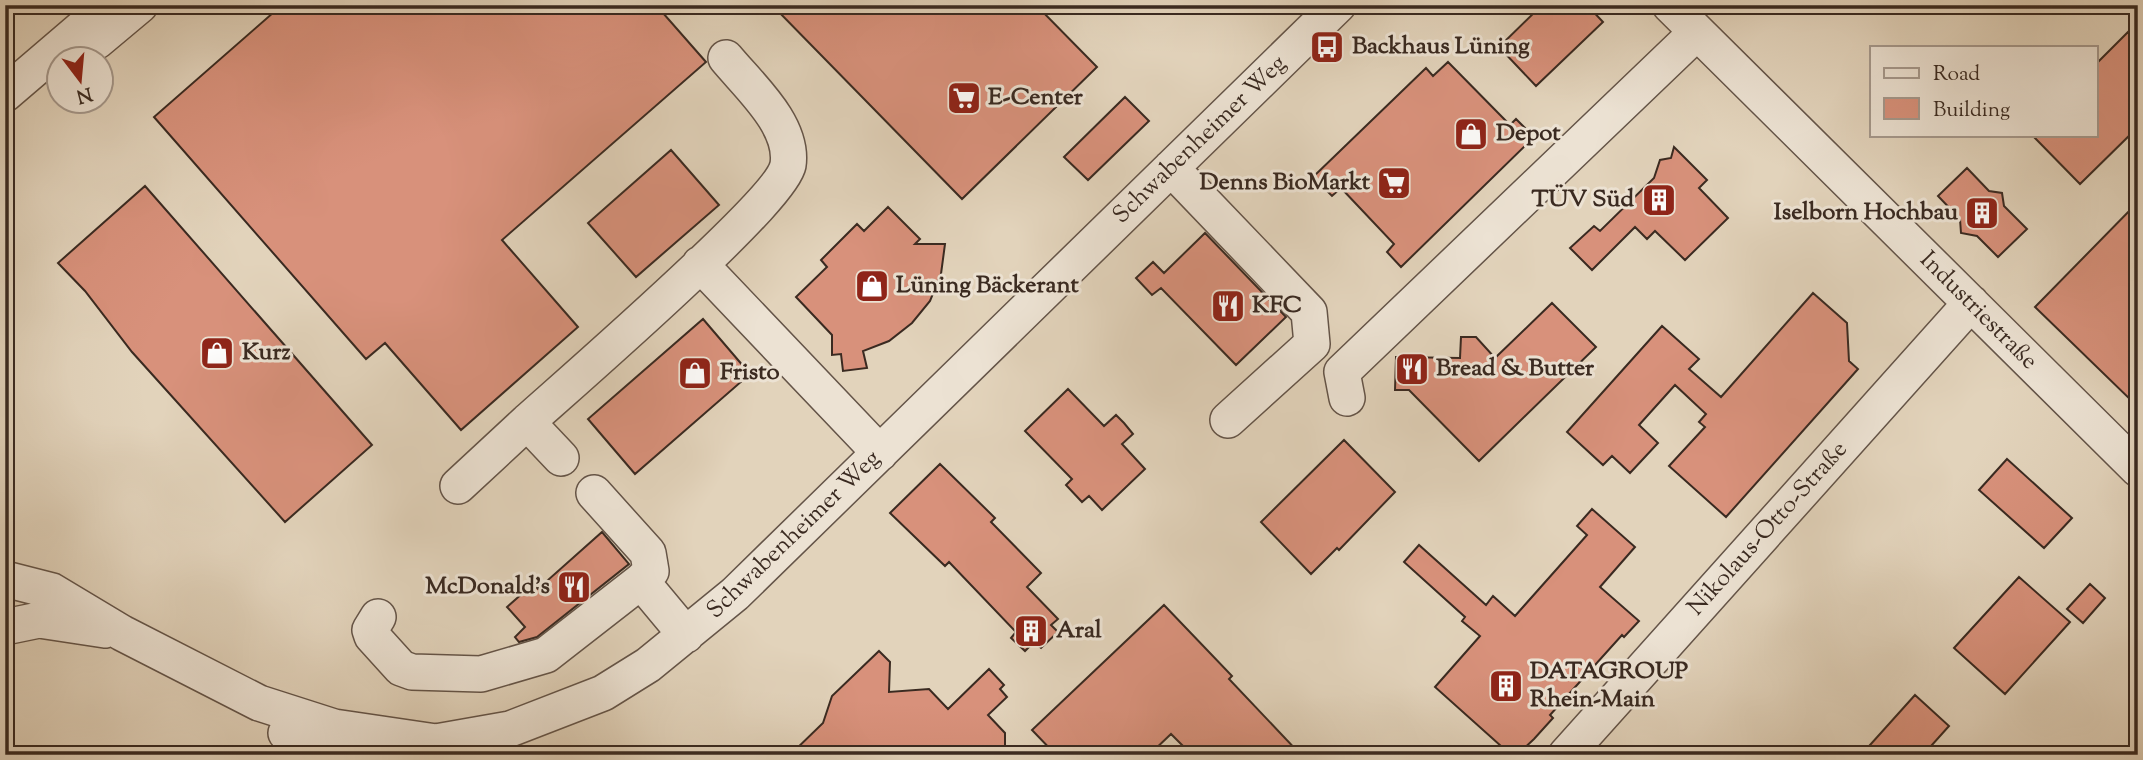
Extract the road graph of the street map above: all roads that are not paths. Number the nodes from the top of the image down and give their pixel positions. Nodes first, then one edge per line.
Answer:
1 (1338, 5) edge
2 (1670, 5) edge
3 (124, 8) edge
4 (1697, 32) junction
5 (88, 46) edge
6 (726, 58) dead end
7 (46, 84) edge
8 (5, 94) edge
9 (5, 118) edge
10 (1171, 168) junction
11 (700, 264) junction
12 (1971, 303) junction
13 (1347, 398) dead end
14 (1228, 420) dead end
15 (527, 422) junction
16 (880, 453) junction
17 (561, 458) dead end
18 (2138, 469) edge
19 (458, 486) dead end
20 (594, 493) dead end
21 (5, 579) edge
22 (641, 581) junction
23 (5, 594) edge
24 (378, 617) dead end
25 (5, 627) edge
26 (122, 633) junction
27 (686, 635) junction
28 (436, 748) edge
29 (337, 755) edge
30 (1566, 755) edge

1 - 10 street, Schwabenheimer Weg
2 - 4 street, Industriestraße
3 - 5 street
3 - 8 street
4 - 12 street, Industriestraße
4 - 13 street
6 - 11 street
7 - 9 street
10 - 14 street
10 - 16 street, Schwabenheimer Weg
11 - 15 street
11 - 16 street
12 - 18 street, Industriestraße
12 - 30 street, Nikolaus-Otto-Straße
15 - 17 street
15 - 19 street
16 - 27 street, Schwabenheimer Weg
20 - 22 street
21 - 26 street, Schwabenheimer Weg
22 - 24 street
22 - 27 street
23 - 26 street, Schwabenheimer Weg
25 - 26 street, Schwabenheimer Weg
26 - 28 street, Schwabenheimer Weg
26 - 29 street
27 - 28 street, Schwabenheimer Weg

